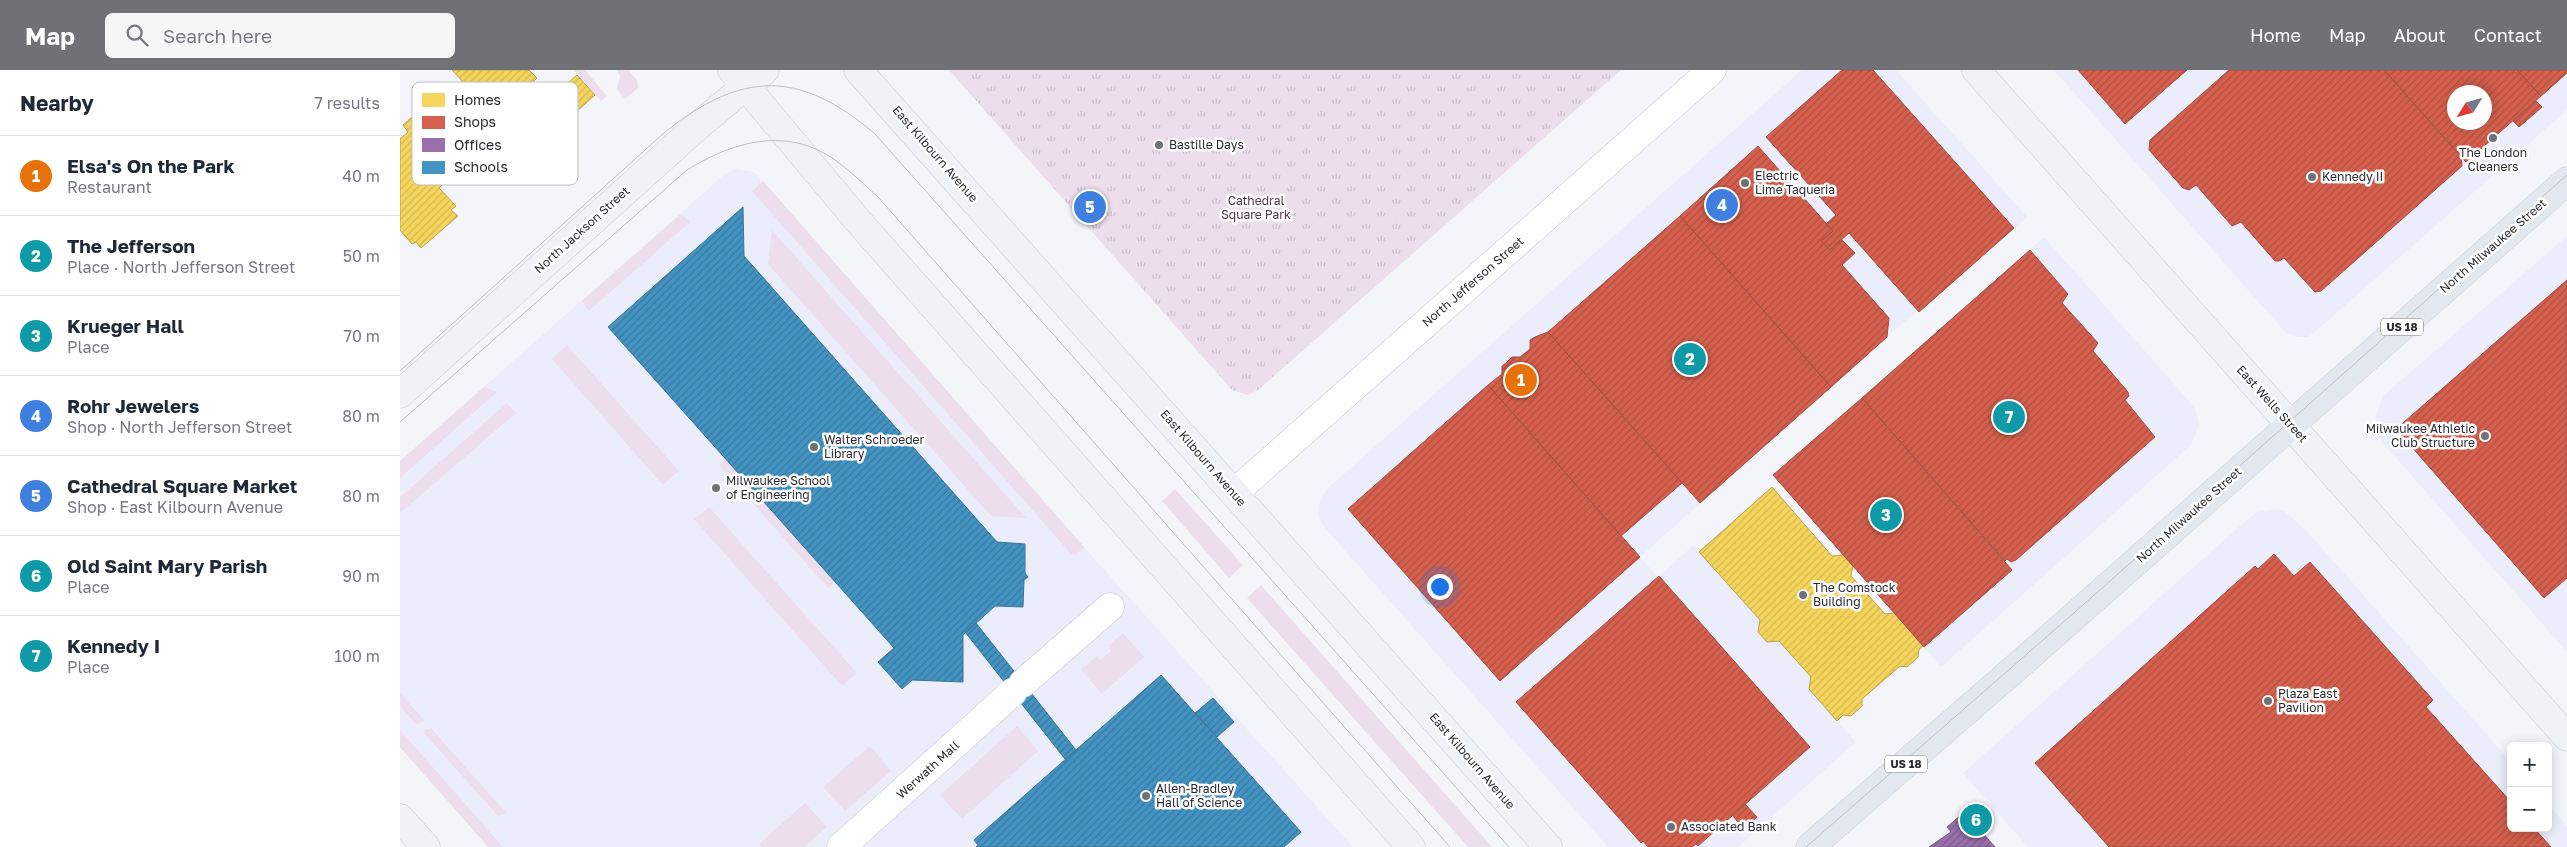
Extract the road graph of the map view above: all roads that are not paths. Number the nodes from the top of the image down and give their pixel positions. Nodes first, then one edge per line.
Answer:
1 (858, 70) edge
2 (1712, 70) edge
3 (1976, 70) edge
4 (748, 76) edge
5 (2567, 181) edge
6 (400, 394) edge
7 (2290, 425) junction
8 (1234, 493) junction
9 (1110, 607) dead end
10 (2567, 738) edge
11 (400, 818) edge
12 (426, 847) edge
13 (842, 847) edge
14 (1411, 847) edge
15 (1548, 847) edge
16 (1810, 847) edge

1 - 8 street, East Kilbourn Avenue
2 - 8 street, North Jefferson Street
3 - 7 street, East Wells Street
4 - 6 street, North Jackson Street
4 - 14 street
5 - 7 main road, North Milwaukee Street / US 18
7 - 10 street, East Wells Street
7 - 16 main road, North Milwaukee Street / US 18
8 - 15 street, East Kilbourn Avenue
9 - 13 street, Werwath Mall
11 - 12 street

